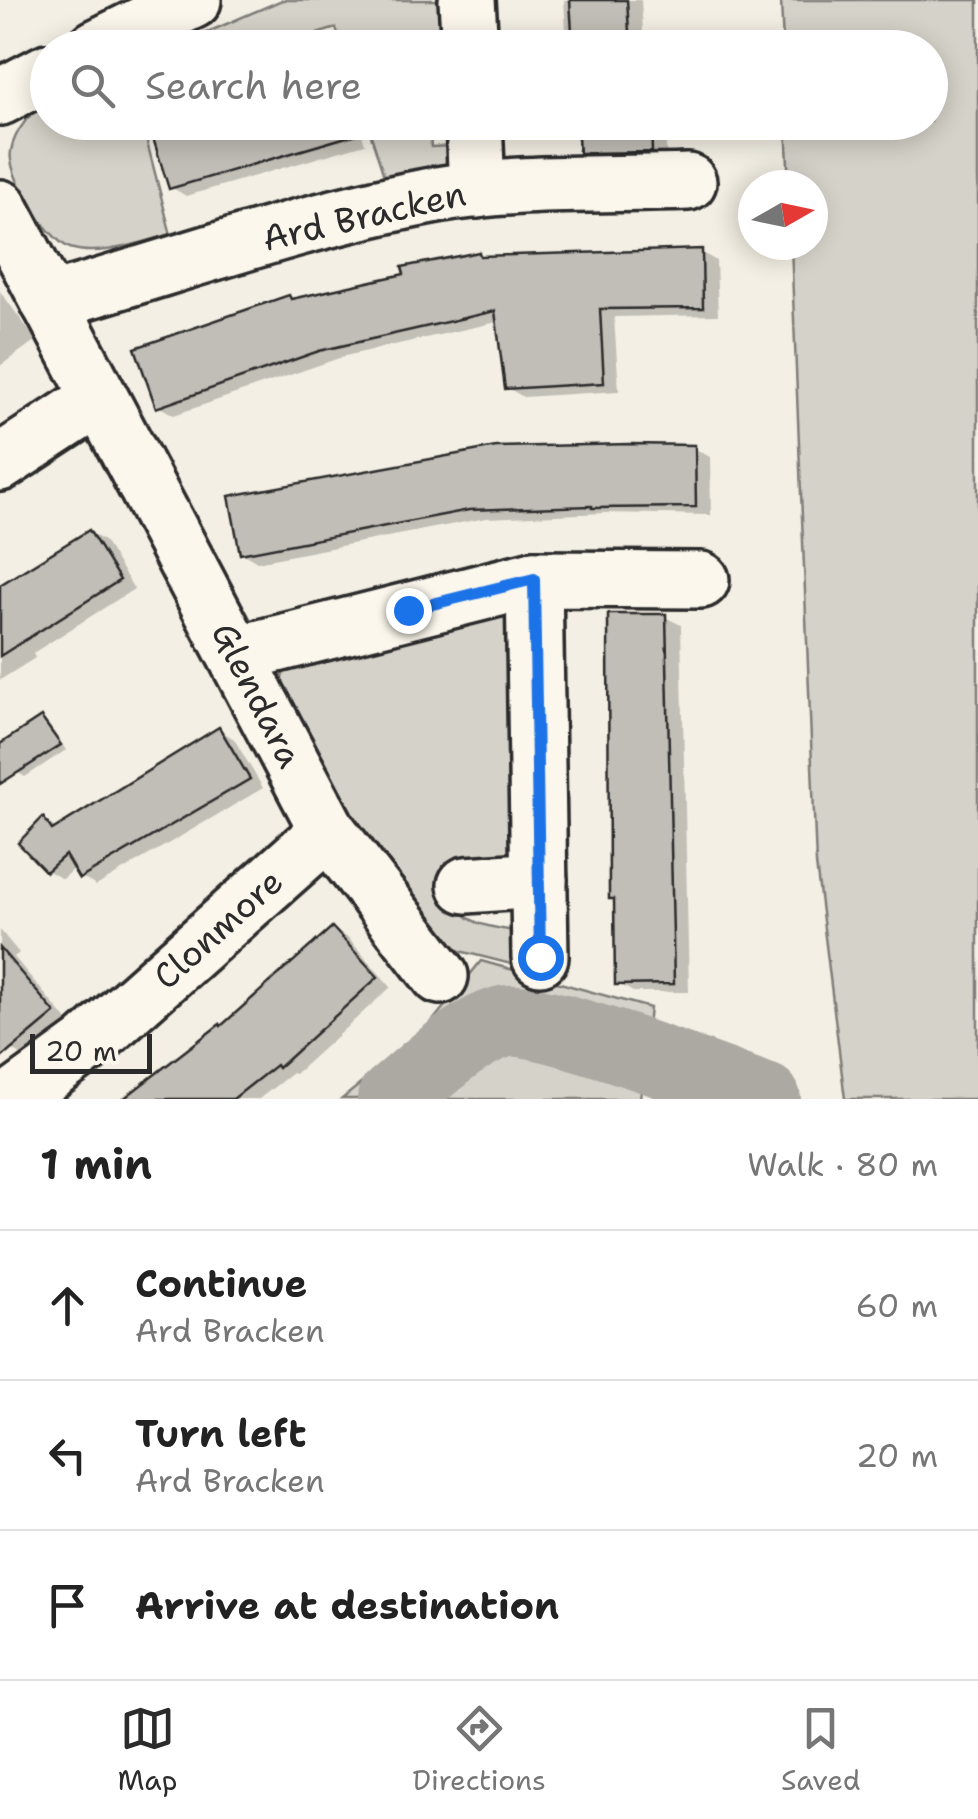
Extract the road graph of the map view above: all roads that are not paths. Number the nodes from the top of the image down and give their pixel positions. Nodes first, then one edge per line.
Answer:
1 (193, 0) edge
2 (467, 0) edge
3 (132, 30) edge
4 (469, 30) edge
5 (30, 81) edge
6 (0, 96) edge
7 (475, 140) edge
8 (688, 182) dead end
9 (477, 190) junction
10 (0, 208) edge
11 (49, 302) junction
12 (98, 399) junction
13 (0, 463) edge
14 (534, 579) junction
15 (701, 580) dead end
16 (237, 654) junction
17 (328, 832) junction
18 (539, 880) junction
19 (466, 884) dead end
20 (540, 957) dead end
21 (440, 976) dead end
22 (13, 1099) edge

1 - 3 street
2 - 4 street
5 - 6 street
7 - 9 street
8 - 9 street, Ard Bracken
9 - 11 street, Ard Bracken
10 - 11 street, Glendara
11 - 12 street, Glendara
12 - 13 street
12 - 16 street, Glendara
14 - 15 street
14 - 16 street
14 - 18 street
16 - 17 street, Glendara
17 - 21 street, Glendara
17 - 22 street, Clonmore
18 - 19 street
18 - 20 street

